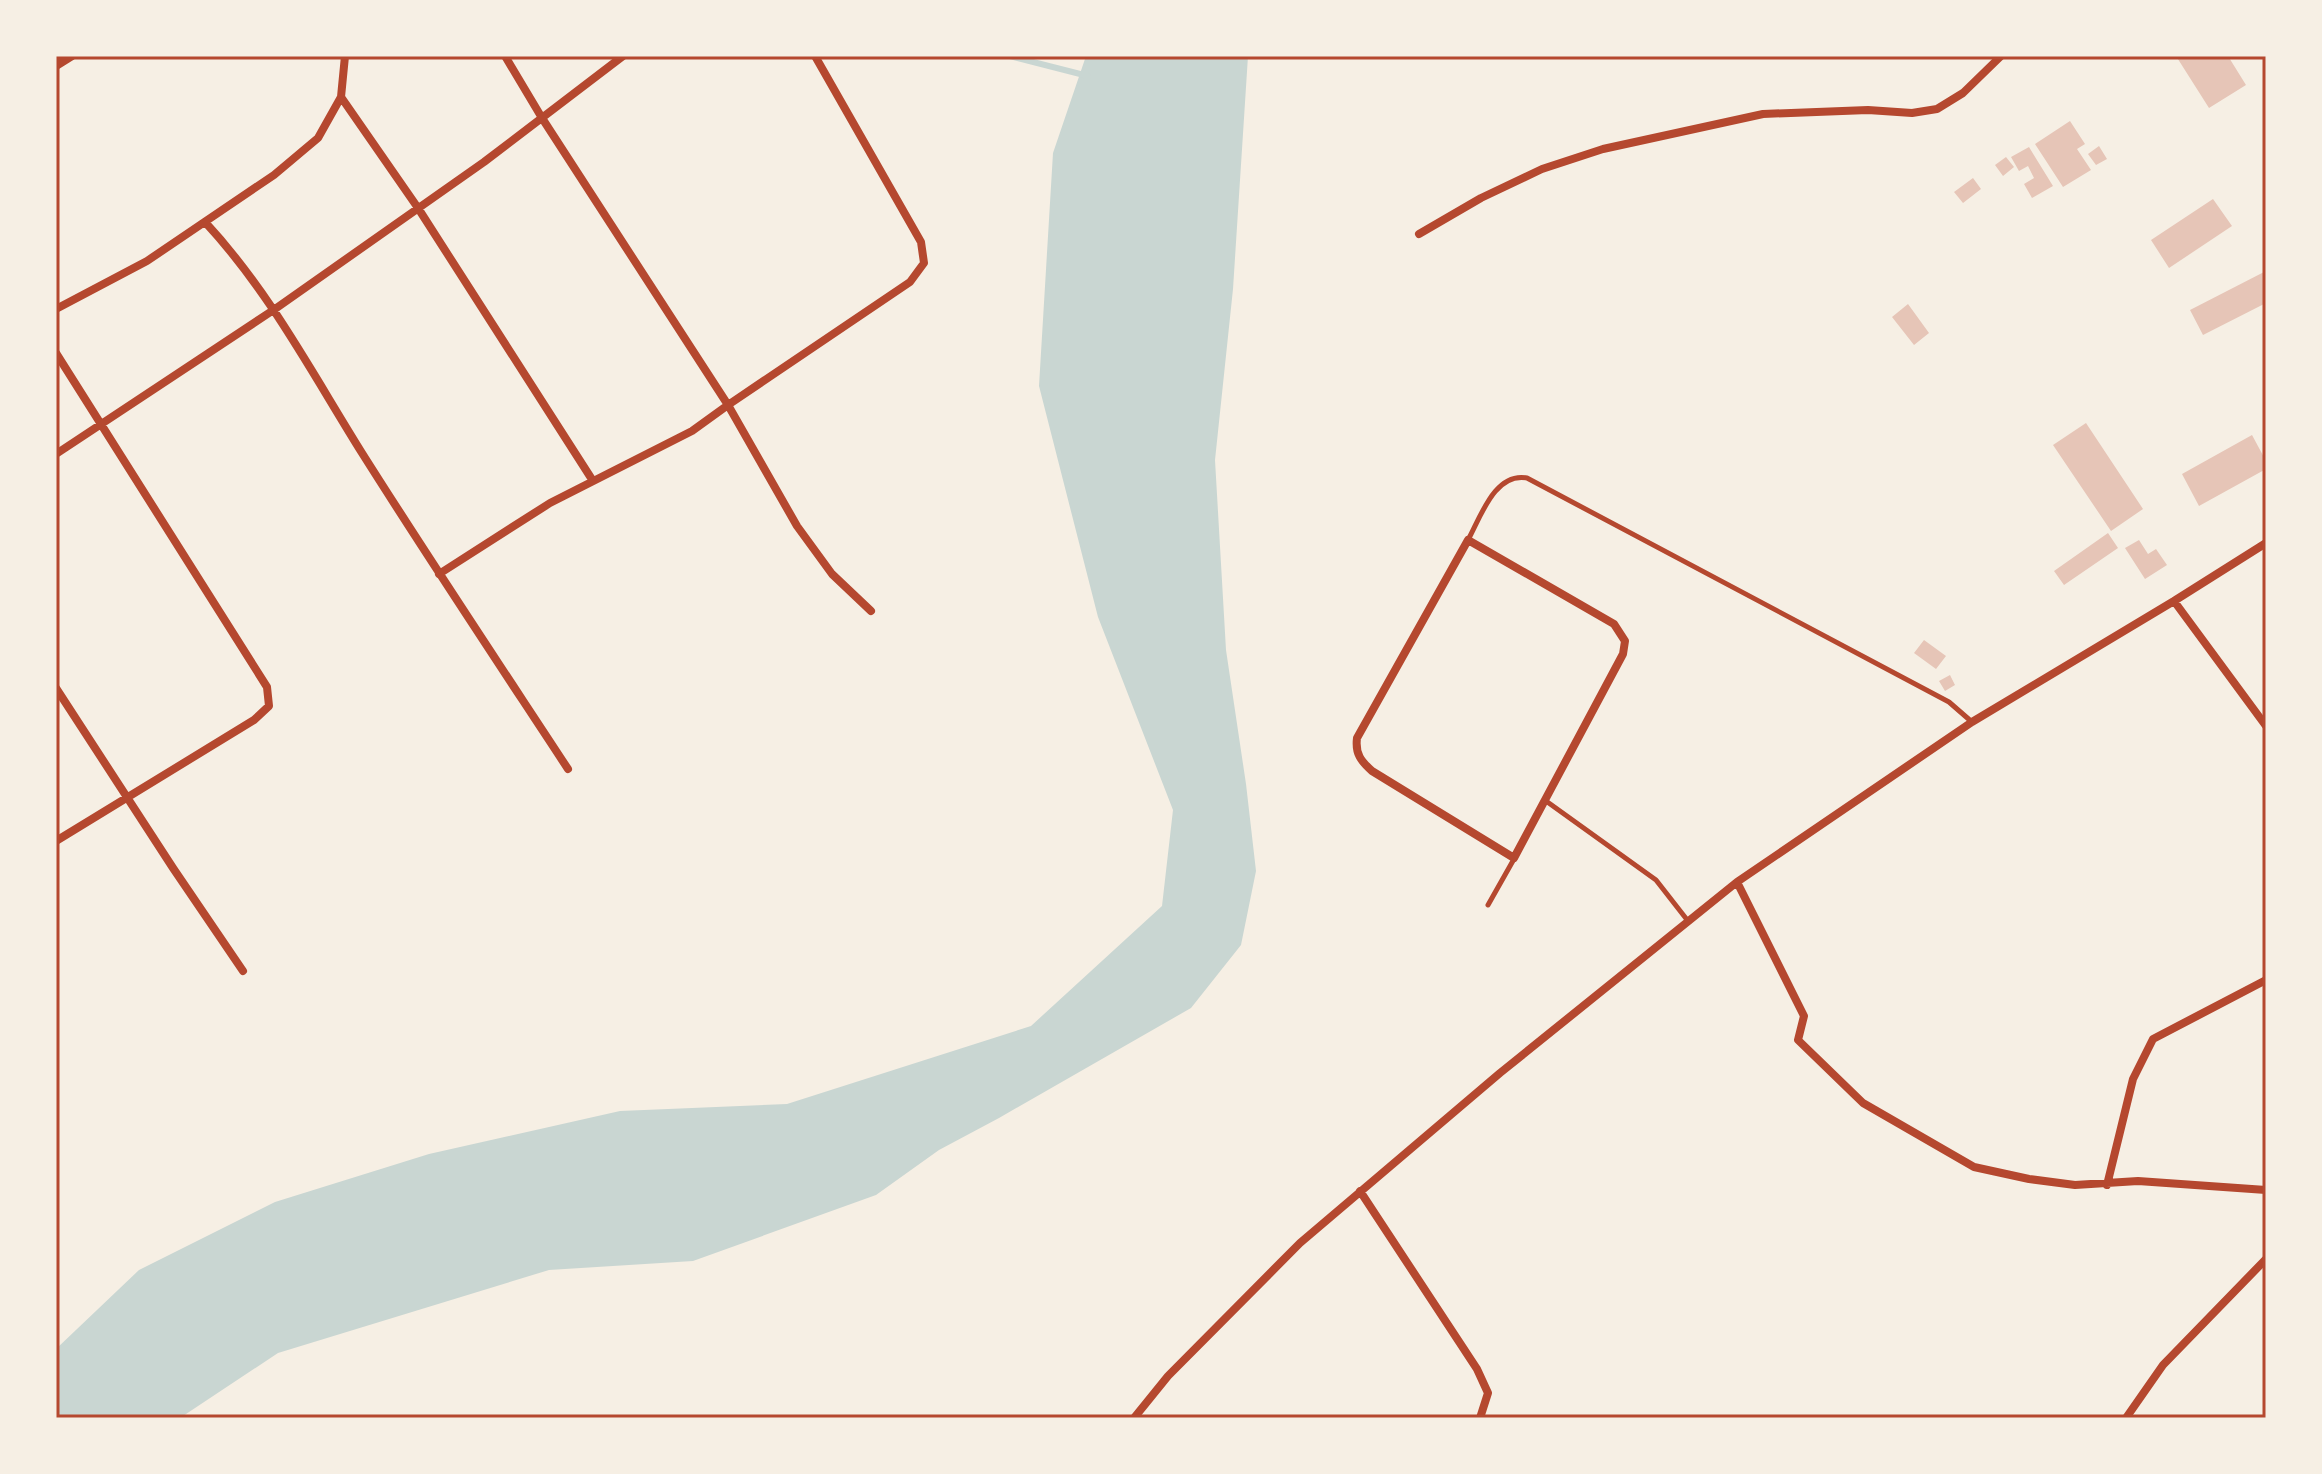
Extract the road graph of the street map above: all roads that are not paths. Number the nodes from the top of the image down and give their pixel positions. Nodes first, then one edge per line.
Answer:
1 (72, 56) edge
2 (345, 56) edge
3 (505, 56) edge
4 (623, 56) edge
5 (815, 56) edge
6 (2001, 56) edge
7 (56, 66) edge
8 (341, 97) junction
9 (542, 118) junction
10 (418, 208) junction
11 (205, 222) junction
12 (1419, 234) dead end
13 (56, 309) edge
14 (275, 309) junction
15 (56, 353) edge
16 (728, 405) junction
17 (102, 426) junction
18 (56, 454) edge
19 (593, 481) junction
20 (1468, 540) junction
21 (2266, 543) edge
22 (439, 574) junction
23 (2174, 601) junction
24 (871, 611) dead end
25 (56, 688) edge
26 (1972, 722) junction
27 (2266, 726) edge
28 (568, 769) dead end
29 (126, 796) junction
30 (1546, 801) junction
31 (56, 841) edge
32 (1514, 858) junction
33 (1737, 882) junction
34 (1488, 905) dead end
35 (1688, 921) junction
36 (243, 971) dead end
37 (2266, 980) edge
38 (2107, 1185) junction
39 (2266, 1190) edge
40 (1360, 1191) junction
41 (2266, 1259) edge
42 (1134, 1418) edge
43 (1480, 1418) edge
44 (2126, 1418) edge

1 - 7 street
2 - 8 street
3 - 9 street
4 - 9 street
5 - 16 street
6 - 12 street
8 - 10 street
8 - 11 street
9 - 10 street
9 - 16 street
10 - 14 street
10 - 19 street
11 - 13 street
11 - 14 street
14 - 17 street
14 - 22 street
15 - 17 street
16 - 19 street
16 - 24 street
17 - 18 street
17 - 29 street
19 - 22 street
20 - 26 lane
20 - 30 street
20 - 32 street
21 - 23 street
22 - 28 street
23 - 26 street
23 - 27 street
25 - 29 street
26 - 33 street
29 - 31 street
29 - 36 street
30 - 32 street
30 - 35 lane
32 - 34 lane
33 - 35 street
33 - 38 street
35 - 40 street
37 - 38 street
38 - 39 street
40 - 42 street
40 - 43 street
41 - 44 street

